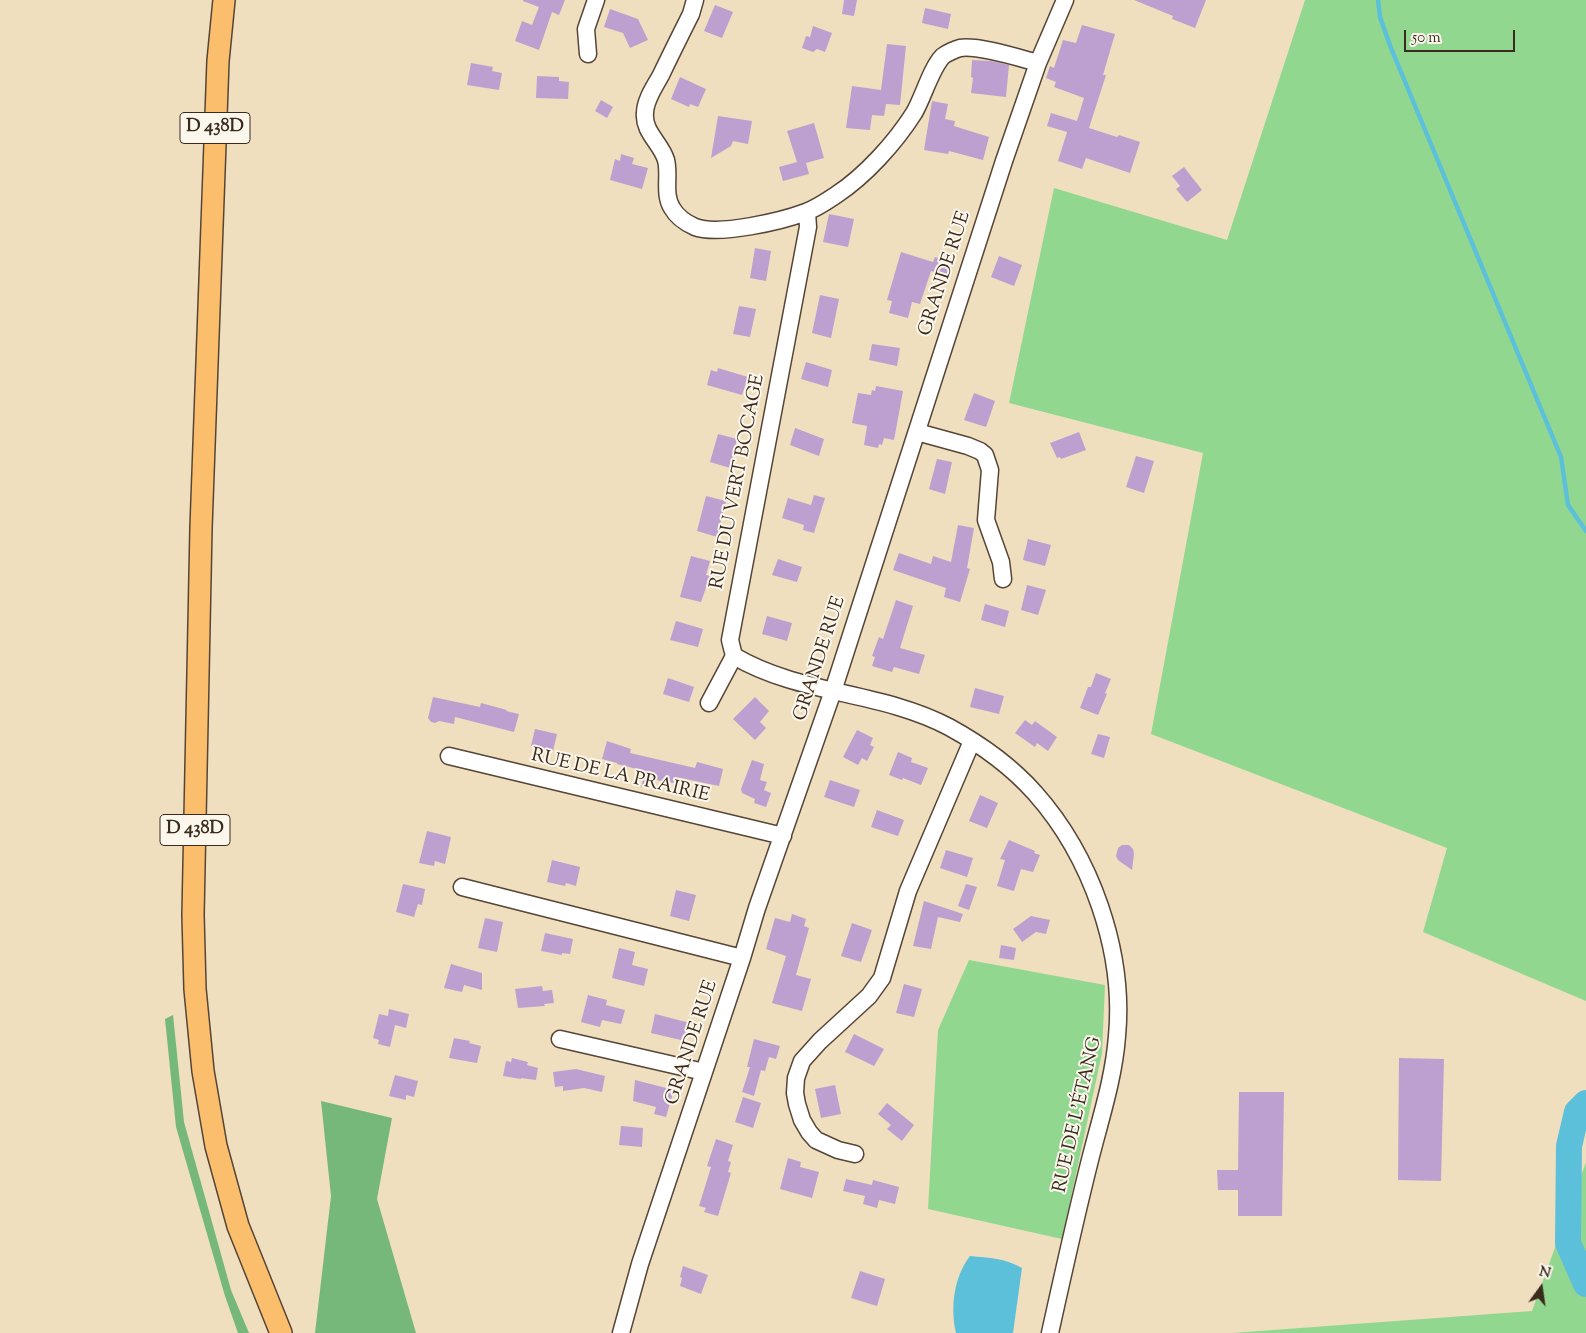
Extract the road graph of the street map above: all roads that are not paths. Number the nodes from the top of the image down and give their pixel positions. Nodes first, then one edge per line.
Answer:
1 (224, 0) edge
2 (596, 0) edge
3 (696, 0) edge
4 (1065, 0) edge
5 (588, 54) dead end
6 (1038, 63) junction
7 (807, 212) junction
8 (917, 432) junction
9 (1003, 579) dead end
10 (734, 656) junction
11 (833, 691) junction
12 (710, 703) dead end
13 (972, 741) junction
14 (449, 756) dead end
15 (783, 836) junction
16 (462, 887) dead end
17 (742, 958) junction
18 (560, 1039) dead end
19 (704, 1072) junction
20 (855, 1154) dead end
21 (281, 1333) edge
22 (621, 1333) edge
23 (1050, 1333) edge

1 - 21 main road, D 438D
2 - 5 street
3 - 7 street
4 - 6 street, GRANDE RUE
6 - 7 street
6 - 8 street, GRANDE RUE
7 - 10 street, RUE DU VERT BOCAGE
8 - 9 street
8 - 11 street, GRANDE RUE
10 - 11 street
10 - 12 street
11 - 13 street, RUE DE L'ÉTANG
11 - 15 street, GRANDE RUE
13 - 20 street
13 - 23 street, RUE DE L'ÉTANG
14 - 15 street, RUE DE LA PRAIRIE
15 - 17 street, GRANDE RUE
16 - 17 street
17 - 19 street, GRANDE RUE
18 - 19 street
19 - 22 street, GRANDE RUE

